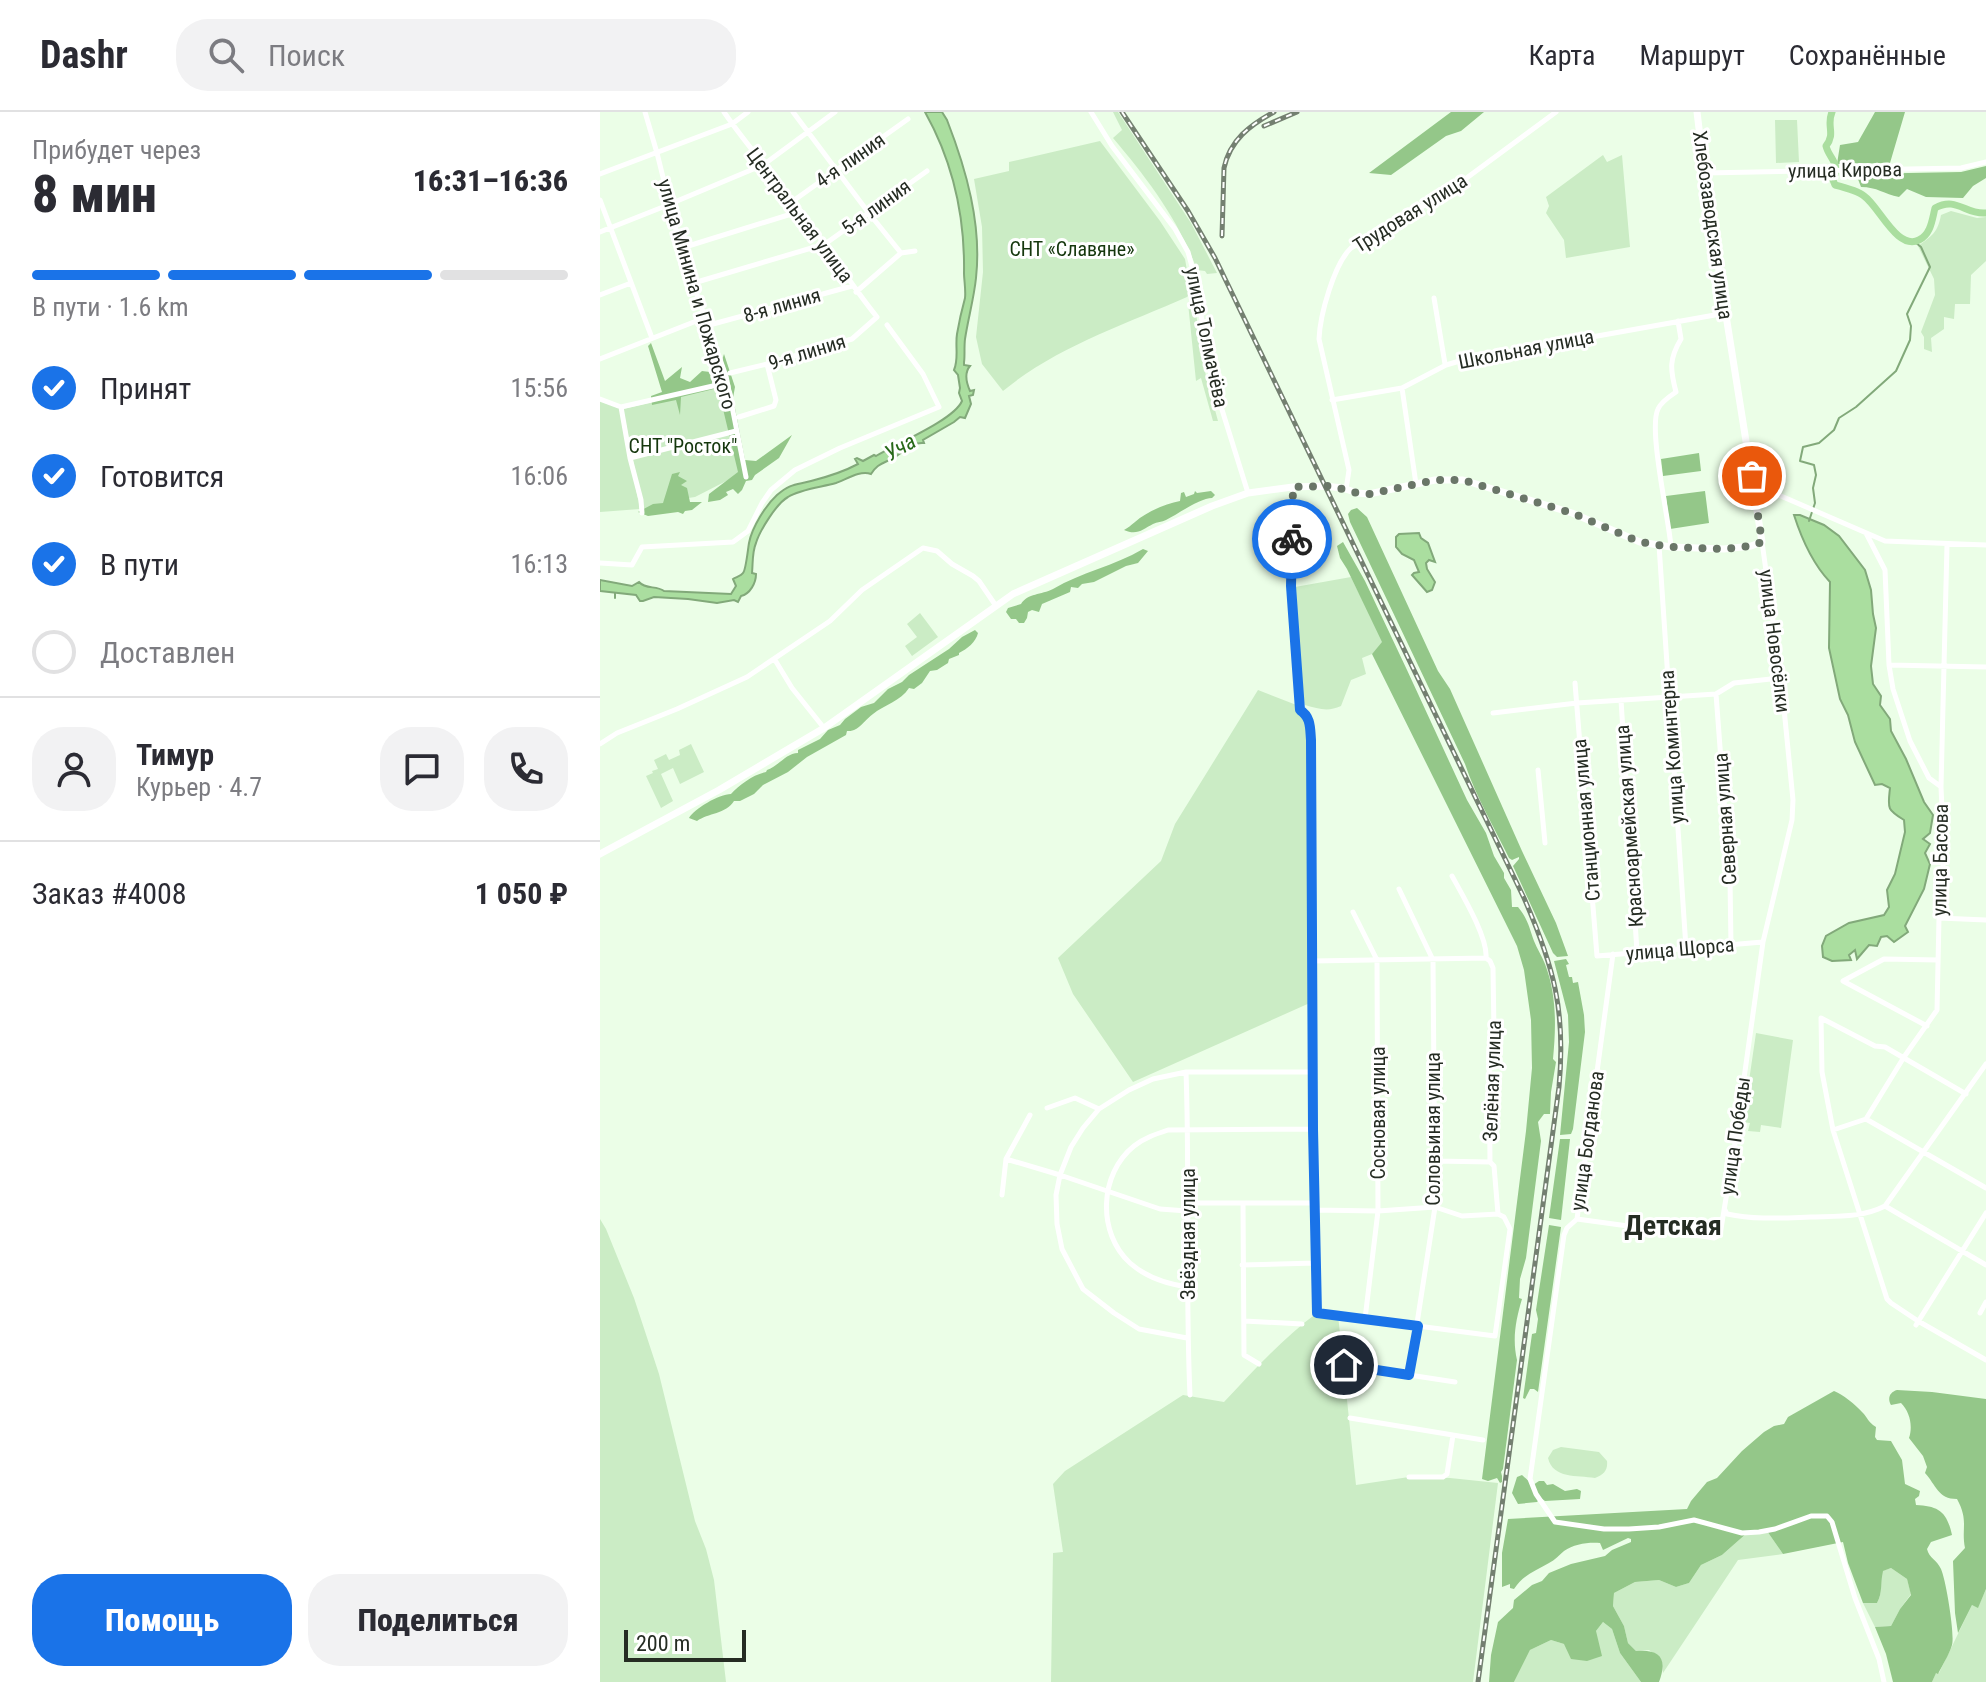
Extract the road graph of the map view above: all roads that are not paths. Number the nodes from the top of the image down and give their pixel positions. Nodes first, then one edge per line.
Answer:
1 (645, 112) edge
2 (724, 112) edge
3 (748, 112) edge
4 (793, 112) edge
5 (835, 112) edge
6 (1091, 112) edge
7 (1556, 112) edge
8 (1697, 112) edge
9 (908, 119) dead end
10 (732, 124) junction
11 (808, 132) junction
12 (657, 153) junction
13 (1986, 162) edge
14 (763, 165) junction
15 (836, 169) junction
16 (927, 171) dead end
17 (1704, 173) junction
18 (600, 174) edge
19 (600, 200) edge
20 (677, 201) dead end
21 (793, 201) junction
22 (668, 205) junction
23 (801, 211) junction
24 (868, 212) junction
25 (610, 228) junction
26 (600, 232) edge
27 (825, 244) junction
28 (685, 247) dead end
29 (915, 251) dead end
30 (901, 253) junction
31 (697, 282) dead end
32 (631, 283) junction
33 (852, 286) junction
34 (856, 292) junction
35 (600, 295) edge
36 (1434, 298) dead end
37 (1726, 313) junction
38 (877, 317) joint
39 (704, 318) junction
40 (1678, 321) junction
41 (713, 324) dead end
42 (887, 325) dead end
43 (652, 338) junction
44 (1730, 339) joint
45 (600, 359) edge
46 (767, 364) junction
47 (1446, 365) junction
48 (730, 373) dead end
49 (726, 383) junction
50 (1402, 388) junction
51 (600, 399) edge
52 (1332, 400) junction
53 (621, 407) junction
54 (739, 417) dead end
55 (736, 431) junction
56 (630, 458) junction
57 (1243, 475) junction
58 (1752, 476) junction
59 (746, 477) dead end
60 (1416, 484) junction
61 (1293, 487) junction
62 (1262, 490) junction
63 (1346, 490) junction
64 (1767, 490) junction
65 (1248, 493) junction
66 (1755, 494) junction
67 (1233, 498) junction
68 (642, 513) dead end
69 (1866, 533) junction
70 (1762, 542) junction
71 (1659, 545) junction
72 (1947, 545) junction
73 (1986, 545) edge
74 (1671, 547) junction
75 (600, 563) edge
76 (996, 606) junction
77 (775, 660) junction
78 (1889, 665) junction
79 (1944, 667) junction
80 (1986, 667) edge
81 (1781, 678) junction
82 (1575, 683) dead end
83 (1716, 694) junction
84 (1668, 696) junction
85 (1621, 700) junction
86 (1577, 703) junction
87 (1493, 713) dead end
88 (824, 728) junction
89 (600, 744) edge
90 (1538, 770) dead end
91 (1941, 787) junction
92 (1545, 843) dead end
93 (601, 852) edge
94 (1452, 876) dead end
95 (1399, 889) dead end
96 (1353, 912) dead end
97 (1939, 918) junction
98 (1986, 920) edge
99 (1763, 942) junction
100 (1731, 945) junction
101 (1686, 948) junction
102 (1637, 952) junction
103 (1613, 954) junction
104 (1597, 956) joint
105 (1486, 958) junction
106 (1377, 960) junction
107 (1433, 960) junction
108 (1938, 960) junction
109 (1313, 961) junction
110 (1927, 1026) junction
111 (1904, 1057) junction
112 (1986, 1064) edge
113 (1186, 1072) junction
114 (1313, 1072) junction
115 (1966, 1094) junction
116 (1047, 1108) dead end
117 (1099, 1109) junction
118 (1030, 1115) dead end
119 (1866, 1119) junction
120 (1313, 1129) junction
121 (1833, 1130) junction
122 (1188, 1131) junction
123 (1924, 1153) junction
124 (1006, 1159) junction
125 (1435, 1161) junction
126 (1490, 1162) junction
127 (1060, 1175) junction
128 (1986, 1188) edge
129 (1108, 1191) junction
130 (1002, 1195) dead end
131 (1187, 1203) junction
132 (1243, 1203) junction
133 (1885, 1206) junction
134 (1315, 1207) junction
135 (1435, 1207) junction
136 (1724, 1208) junction
137 (1187, 1211) junction
138 (1378, 1211) junction
139 (1986, 1213) edge
140 (1498, 1214) junction
141 (1860, 1214) junction
142 (1577, 1219) junction
143 (1961, 1251) junction
144 (1316, 1263) junction
145 (1242, 1265) junction
146 (1986, 1265) edge
147 (1188, 1287) junction
148 (1986, 1302) edge
149 (1980, 1313) dead end
150 (1365, 1319) junction
151 (1244, 1321) junction
152 (1917, 1323) junction
153 (1302, 1324) dead end
154 (1418, 1326) junction
155 (1187, 1338) junction
156 (1986, 1360) edge
157 (1259, 1364) dead end
158 (1344, 1365) dead end
159 (1409, 1375) junction
160 (1455, 1382) dead end
161 (1190, 1395) dead end
162 (1350, 1418) dead end
163 (1453, 1435) junction
164 (1483, 1440) dead end
165 (1409, 1477) dead end
166 (1884, 1682) edge

1 - 12 street, улица Минина и Пожарского
2 - 10 street, Центральная улица
3 - 10 street
4 - 11 street
5 - 11 street
6 - 57 street, улица Толмачёва
7 - 52 street, Трудовая улица
8 - 17 main road, Хлебозаводская улица
9 - 15 street, 4-я линия
10 - 12 street
10 - 14 street, Центральная улица
11 - 14 street
11 - 15 street
12 - 18 street
12 - 22 street, улица Минина и Пожарского
13 - 17 street, улица Кирова
14 - 20 street
14 - 21 street, Центральная улица
15 - 21 street, 4-я линия
15 - 24 street
16 - 24 street, 5-я линия
17 - 37 main road, Хлебозаводская улица
19 - 25 street
21 - 23 street, Центральная улица
22 - 25 street
22 - 39 street, улица Минина и Пожарского
23 - 27 street, Центральная улица
23 - 28 street
24 - 27 street, 5-я линия
24 - 30 street
25 - 26 street
25 - 32 street
27 - 31 street
27 - 33 street, Центральная улица
29 - 30 street
30 - 34 street
32 - 35 street
32 - 43 street
33 - 34 street, Центральная улица
33 - 41 street, 8-я линия
34 - 38 street, Центральная улица
36 - 47 street
37 - 40 street, Школьная улица
37 - 44 main road, Хлебозаводская улица
38 - 46 street, 9-я линия
39 - 43 street
39 - 49 street, улица Минина и Пожарского
40 - 47 street, Школьная улица
40 - 74 street
42 - 75 street
43 - 45 street
44 - 58 main road, улица Новосёлки
46 - 48 street, 9-я линия
46 - 54 street
47 - 50 street, Школьная улица
49 - 53 street
49 - 55 street, улица Минина и Пожарского
50 - 52 street, Школьная улица
50 - 60 street
51 - 53 street
52 - 63 street, Трудовая улица
53 - 56 street
55 - 56 street
55 - 59 street, улица Минина и Пожарского
56 - 68 street
57 - 62 street
57 - 65 street, улица Толмачёва
57 - 67 street
58 - 64 street
58 - 66 main road, улица Новосёлки
60 - 63 main road
60 - 71 main road
61 - 62 main road
61 - 63 main road
61 - 109 street
62 - 65 main road
64 - 66 street
64 - 69 street
65 - 67 main road
66 - 70 main road, улица Новосёлки
67 - 76 main road
69 - 72 street
69 - 78 street
70 - 74 main road
70 - 81 street, улица Новосёлки
71 - 74 main road
71 - 84 street, улица Коминтерна
72 - 73 street
72 - 79 street, улица Басова
76 - 77 street
76 - 88 main road
77 - 88 street
77 - 89 street
78 - 79 street
78 - 91 street
79 - 80 street
79 - 91 street, улица Басова
81 - 83 street
81 - 99 street, улица Новосёлки
82 - 86 street, Станционная улица
83 - 84 street
83 - 100 street, Северная улица
84 - 85 street
84 - 101 street, улица Коминтерна
85 - 86 street
85 - 102 street, Красноармейская улица
86 - 87 street
86 - 104 street, Станционная улица
88 - 93 main road
90 - 92 street
91 - 97 street, улица Басова
94 - 105 street, Зелёная улица
95 - 107 street, Соловьиная улица
96 - 106 street, Сосновая улица
97 - 98 street
97 - 108 street, улица Басова
99 - 100 street, улица Щорса
99 - 136 street, улица Победы
100 - 101 street, улица Щорса
101 - 102 street, улица Щорса
102 - 103 street, улица Щорса
103 - 104 street, улица Щорса
103 - 142 street, улица Богданова
105 - 107 street
105 - 126 street, Зелёная улица
106 - 107 street
106 - 109 street
106 - 138 street, Сосновая улица
107 - 125 street, Соловьиная улица
108 - 110 street, улица Басова
108 - 110 street
109 - 114 street
110 - 111 street, улица Басова
111 - 115 street
111 - 119 street, улица Басова
111 - 121 street
112 - 115 street
113 - 114 street
113 - 117 street
113 - 122 street, Звёздная улица
114 - 120 street
115 - 123 street
116 - 117 street
117 - 127 street
118 - 124 street
119 - 121 street
119 - 123 street
120 - 122 street
120 - 134 street
121 - 141 street
122 - 129 street
122 - 131 street, Звёздная улица
123 - 128 street
123 - 133 street
124 - 127 street
124 - 130 street
125 - 126 street
125 - 135 street, Соловьиная улица
126 - 140 street, Зелёная улица
127 - 129 street
127 - 155 street
129 - 137 street
129 - 147 street
131 - 132 street
131 - 137 street, Звёздная улица
132 - 134 street
132 - 145 street
133 - 141 street
133 - 143 street
134 - 138 street
134 - 144 street
135 - 138 street
135 - 140 street
135 - 154 street, Соловьиная улица
136 - 141 street
136 - 142 street, улица Победы
137 - 147 street, Звёздная улица
138 - 150 street, Сосновая улица
139 - 143 street
140 - 154 street, Зелёная улица
141 - 152 street
142 - 166 street, улица Богданова
143 - 146 street
143 - 152 street
144 - 145 street
144 - 150 street
145 - 151 street
147 - 155 street, Звёздная улица
148 - 149 street
150 - 154 street
151 - 153 street
151 - 157 street
152 - 156 street
154 - 159 street, Соловьиная улица
155 - 161 street, Звёздная улица
158 - 159 street
159 - 160 street
162 - 163 street
163 - 164 street
163 - 165 street

